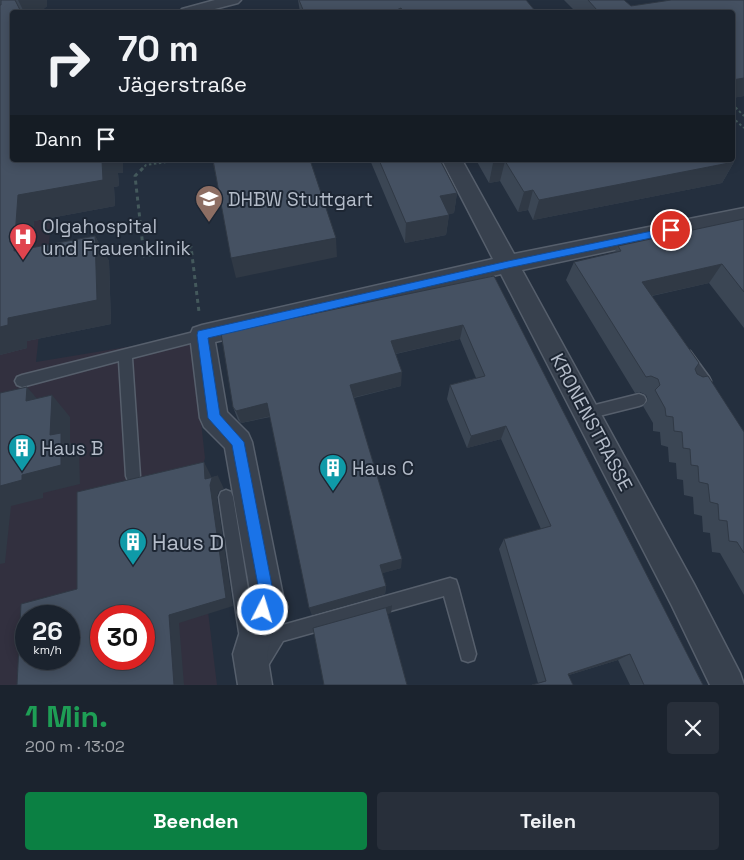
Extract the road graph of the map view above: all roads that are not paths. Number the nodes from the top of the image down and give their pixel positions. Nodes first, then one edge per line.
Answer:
1 (233, 0) edge
2 (195, 10) edge
3 (453, 162) edge
4 (744, 215) edge
5 (508, 264) junction
6 (202, 335) junction
7 (676, 342) edge
8 (125, 355) junction
9 (22, 381) dead end
10 (690, 386) edge
11 (639, 400) dead end
12 (587, 413) junction
13 (133, 476) dead end
14 (226, 497) dead end
15 (468, 654) dead end
16 (253, 671) edge
17 (728, 685) edge

1 - 2 street
3 - 5 street, KRONENSTRASSE
4 - 5 street
5 - 6 street
5 - 12 street, KRONENSTRASSE
6 - 8 lane
6 - 16 street
7 - 10 lane
8 - 9 lane
8 - 13 lane
11 - 12 lane
12 - 17 street, KRONENSTRASSE
14 - 16 lane
15 - 16 lane

